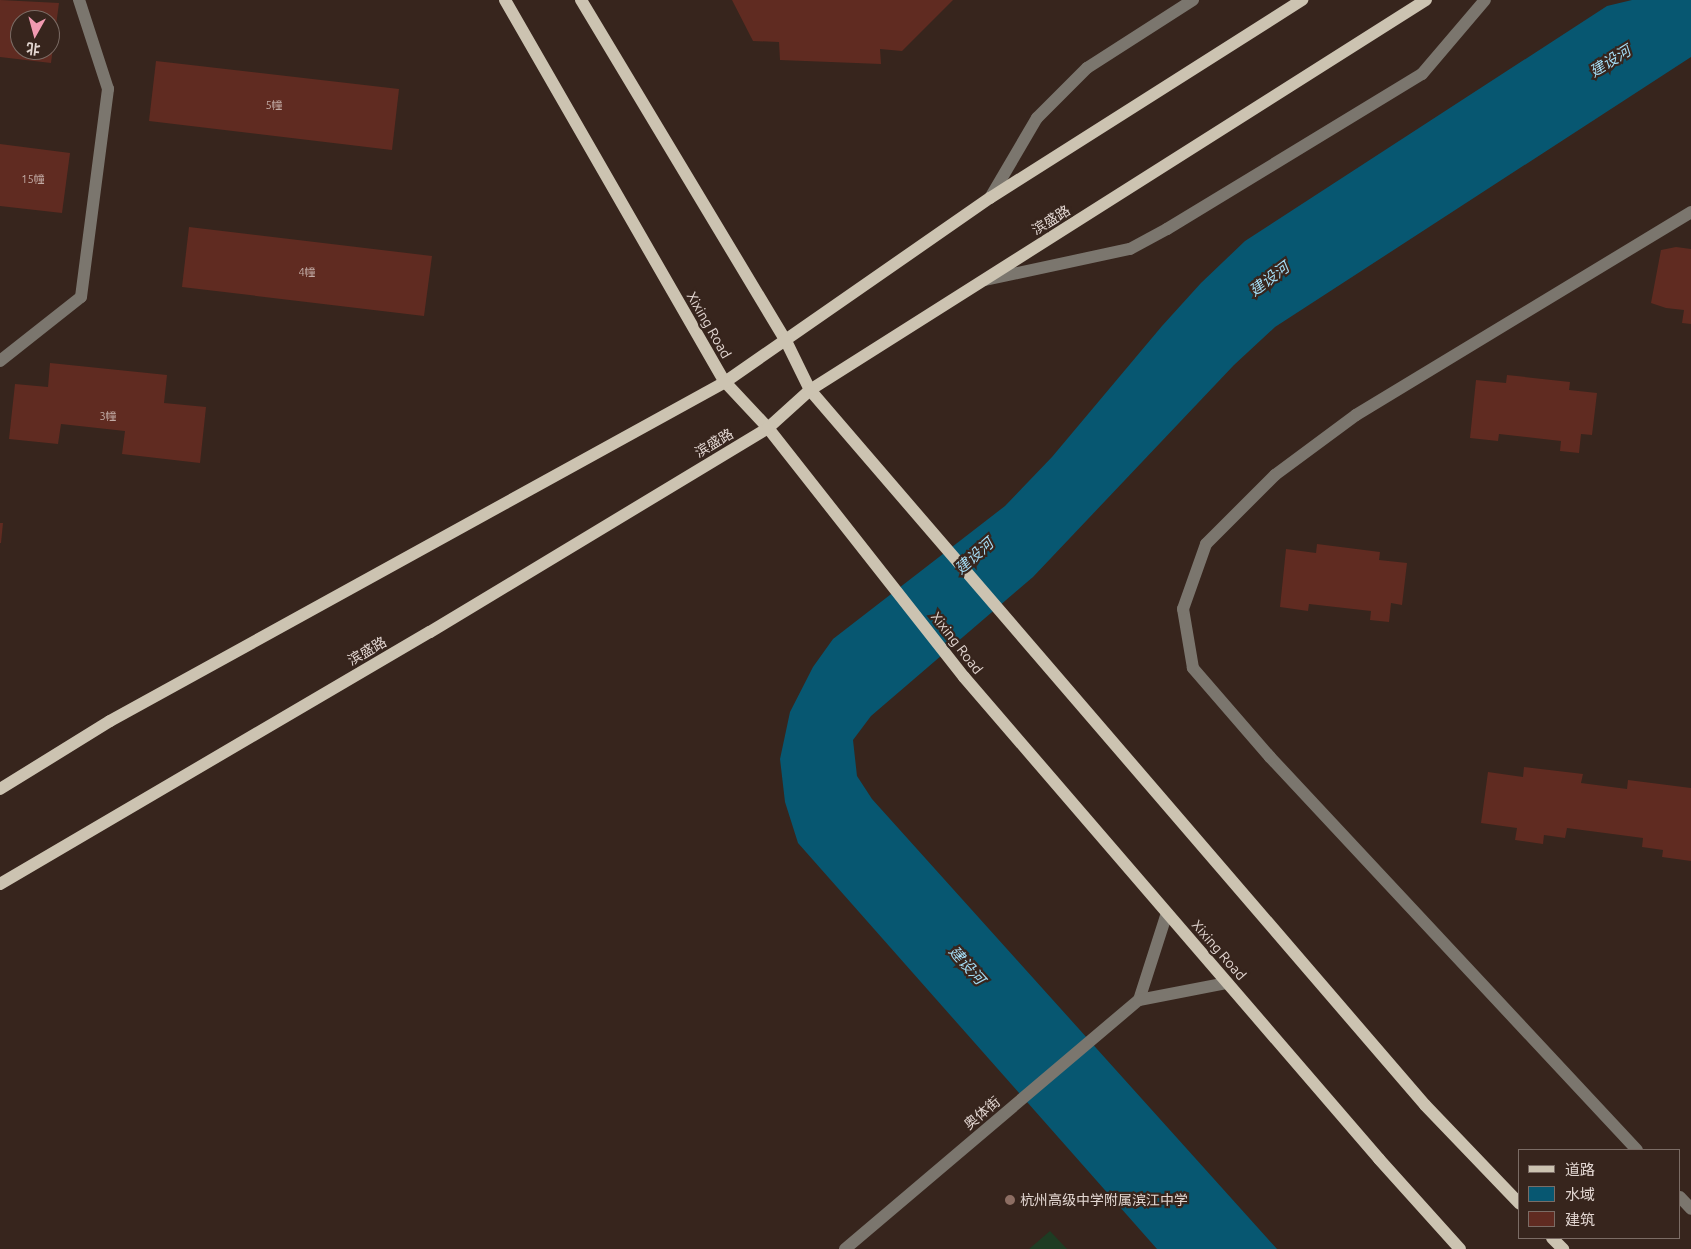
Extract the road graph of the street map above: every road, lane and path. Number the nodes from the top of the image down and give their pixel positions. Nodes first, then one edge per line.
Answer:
1 (79, 0) edge
2 (505, 0) edge
3 (581, 0) edge
4 (1193, 0) edge
5 (1302, 0) edge
6 (1426, 0) edge
7 (1485, 0) edge
8 (990, 198) junction
9 (1691, 212) edge
10 (982, 280) junction
11 (785, 339) junction
12 (0, 361) edge
13 (725, 382) junction
14 (810, 390) junction
15 (768, 428) junction
16 (0, 789) edge
17 (0, 884) edge
18 (1167, 913) junction
19 (1227, 983) junction
20 (1139, 1000) junction
21 (1635, 1149) edge
22 (1681, 1198) edge
23 (1518, 1202) edge
24 (1691, 1209) edge
25 (1553, 1239) edge
26 (845, 1249) edge
27 (1460, 1249) edge
28 (1563, 1249) edge

1 - 12 street
2 - 13 main road, Xixing Road
3 - 11 main road
4 - 8 street
5 - 8 main road
6 - 10 main road, 滨盛路
7 - 10 street
8 - 11 main road
9 - 21 street
10 - 14 main road, 滨盛路
11 - 13 main road
11 - 14 main road
13 - 15 main road, Xixing Road
13 - 16 main road
14 - 15 main road, 滨盛路
14 - 23 main road
15 - 17 main road, 滨盛路
15 - 18 main road, Xixing Road
18 - 19 main road, Xixing Road
18 - 20 street
19 - 20 street, 奥体街
19 - 27 main road, Xixing Road
20 - 26 street, 奥体街
22 - 24 street
25 - 28 main road

